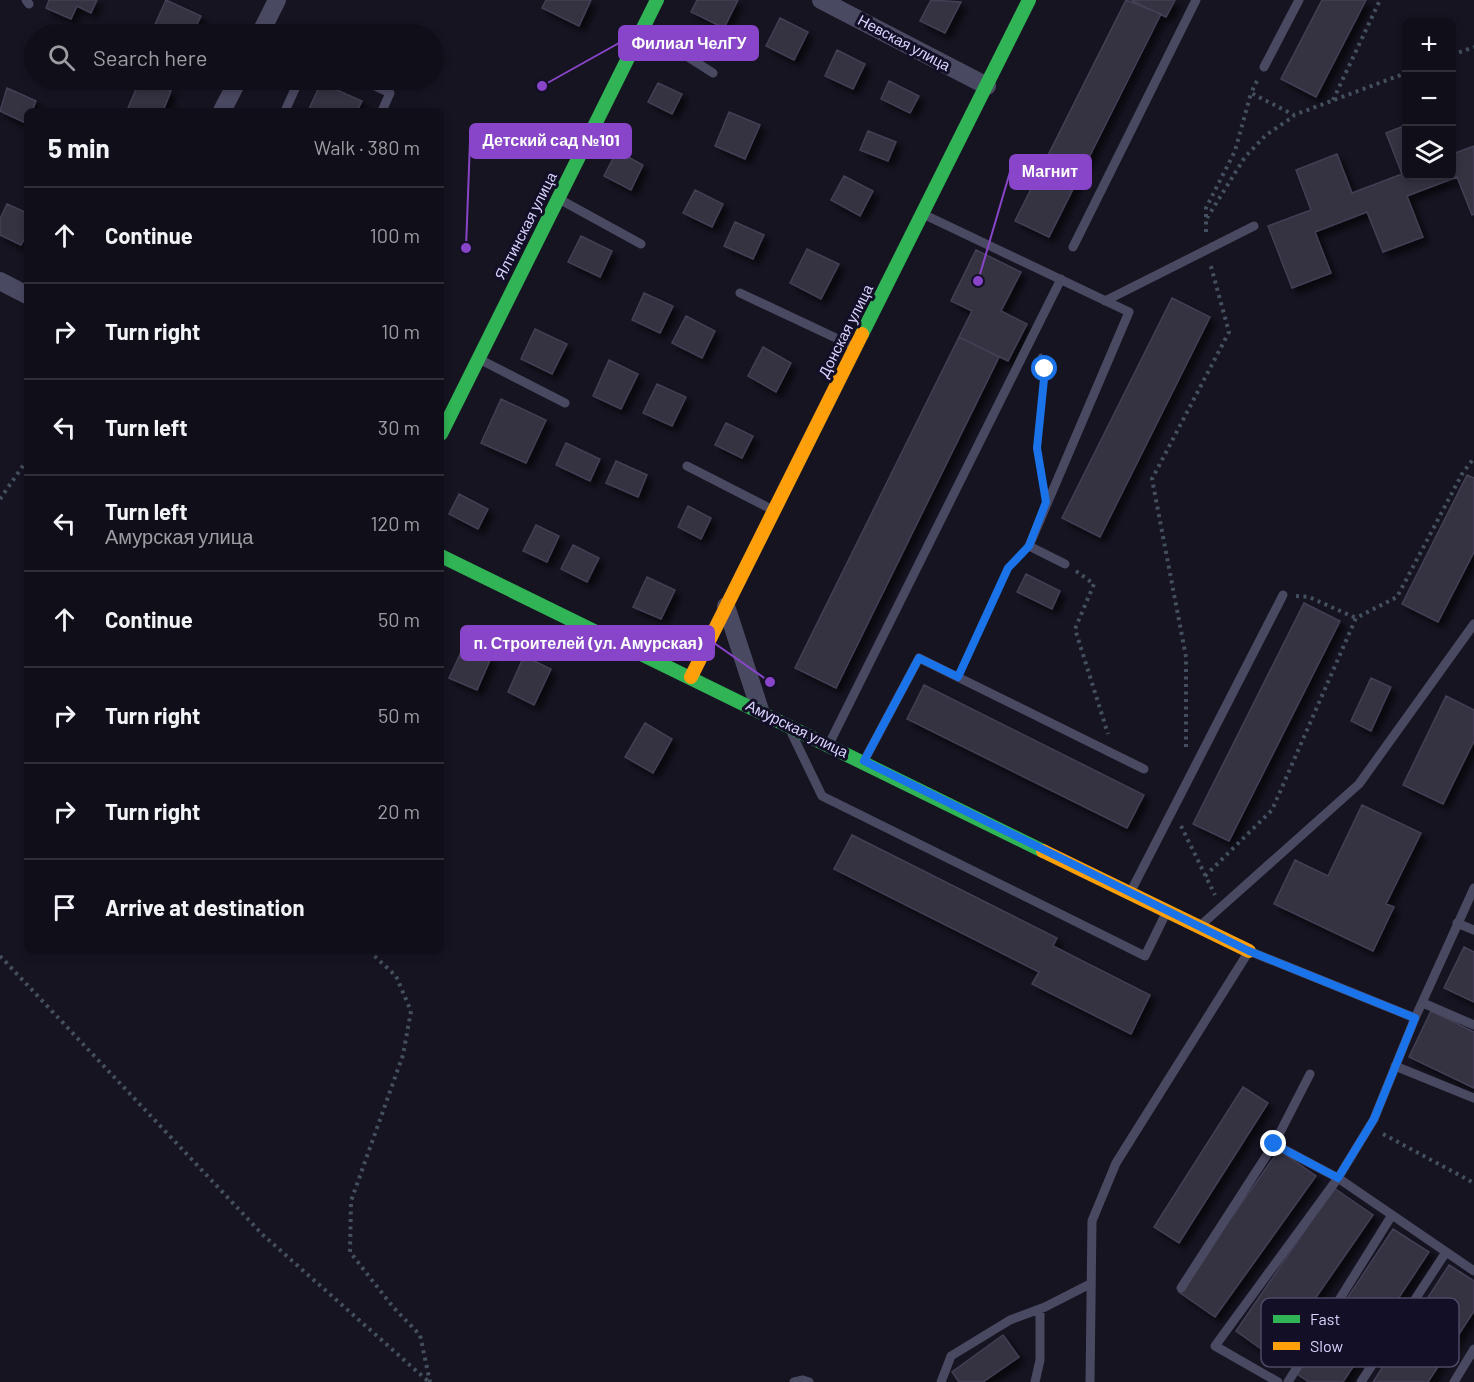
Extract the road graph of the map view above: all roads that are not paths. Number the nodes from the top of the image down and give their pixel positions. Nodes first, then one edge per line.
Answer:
1 (277, 0) edge
2 (657, 0) edge
3 (821, 0) edge
4 (1029, 0) edge
5 (1196, 0) edge
6 (1299, 0) edge
7 (265, 24) edge
8 (643, 29) junction
9 (1264, 67) road end
10 (713, 73) dead end
11 (987, 86) junction
12 (233, 90) edge
13 (295, 90) edge
14 (384, 90) edge
15 (224, 108) edge
16 (286, 108) edge
17 (383, 108) edge
18 (558, 198) junction
19 (923, 214) junction
20 (1254, 226) dead end
21 (641, 244) dead end
22 (1073, 247) dead end
23 (1061, 279) junction
24 (0, 281) edge
25 (740, 293) dead end
26 (24, 294) edge
27 (1106, 301) junction
28 (856, 348) junction
29 (478, 359) junction
30 (565, 403) dead end
31 (444, 428) edge
32 (687, 466) dead end
33 (774, 511) junction
34 (444, 557) edge
35 (1065, 564) road end
36 (1283, 595) road end
37 (726, 606) junction
38 (1474, 624) edge
39 (691, 677) junction
40 (760, 710) junction
41 (787, 723) junction
42 (829, 744) junction
43 (864, 761) junction
44 (1144, 769) dead end
45 (1474, 888) edge
46 (1131, 891) junction
47 (1168, 909) junction
48 (1457, 923) junction
49 (1201, 925) junction
50 (1474, 930) edge
51 (1249, 951) junction
52 (1423, 1003) junction
53 (1415, 1018) junction
54 (1474, 1025) edge
55 (1395, 1066) junction
56 (1310, 1074) dead end
57 (1474, 1098) edge
58 (1274, 1144) junction
59 (1338, 1178) junction
60 (1392, 1215) junction
61 (1446, 1252) junction
62 (1474, 1271) edge
63 (1090, 1284) junction
64 (1181, 1288) dead end
65 (1340, 1298) edge
66 (1416, 1298) edge
67 (1040, 1309) junction
68 (1474, 1349) edge
69 (1297, 1367) edge
70 (1371, 1367) edge
71 (794, 1382) edge
72 (809, 1382) edge
73 (941, 1382) edge
74 (1035, 1382) edge
75 (1090, 1382) edge
76 (1278, 1382) edge
77 (1288, 1382) edge
78 (1361, 1382) edge
79 (1454, 1382) edge

1 - 7 street
2 - 8 street, Ялтинская улица
3 - 11 street, Невская улица
4 - 11 street, Донская улица
5 - 22 lane
6 - 9 lane
8 - 10 lane
8 - 18 street, Ялтинская улица
11 - 19 street, Донская улица
12 - 15 street
13 - 16 lane
14 - 17 lane
18 - 21 lane
18 - 29 street, Ялтинская улица
19 - 23 lane
19 - 28 street, Донская улица
20 - 27 lane
23 - 27 lane
23 - 42 lane
24 - 26 street
25 - 28 lane
27 - 35 lane
28 - 33 street, Донская улица
29 - 30 lane
29 - 31 street, Ялтинская улица
32 - 33 lane
33 - 37 street, Донская улица
34 - 39 street, Амурская улица
36 - 46 lane
37 - 39 street, Донская улица
37 - 40 street
38 - 49 lane
39 - 40 street, Амурская улица
40 - 41 street, Амурская улица
41 - 42 street, Амурская улица
41 - 47 lane
42 - 43 street, Амурская улица
43 - 44 lane
43 - 46 street, Амурская улица
45 - 48 lane
46 - 47 street, Амурская улица
47 - 49 street, Амурская улица
48 - 50 lane
48 - 52 lane
49 - 51 street, Амурская улица
51 - 53 lane
51 - 63 lane
52 - 53 lane
52 - 54 lane
53 - 55 lane
55 - 57 lane
55 - 59 lane
56 - 58 lane
58 - 59 lane
58 - 64 lane
59 - 60 lane
59 - 76 lane
60 - 61 lane
60 - 65 lane
61 - 62 lane
61 - 66 lane
63 - 67 lane
63 - 75 lane
67 - 73 lane
67 - 74 lane
68 - 79 lane
69 - 77 lane
70 - 78 lane
71 - 72 lane

